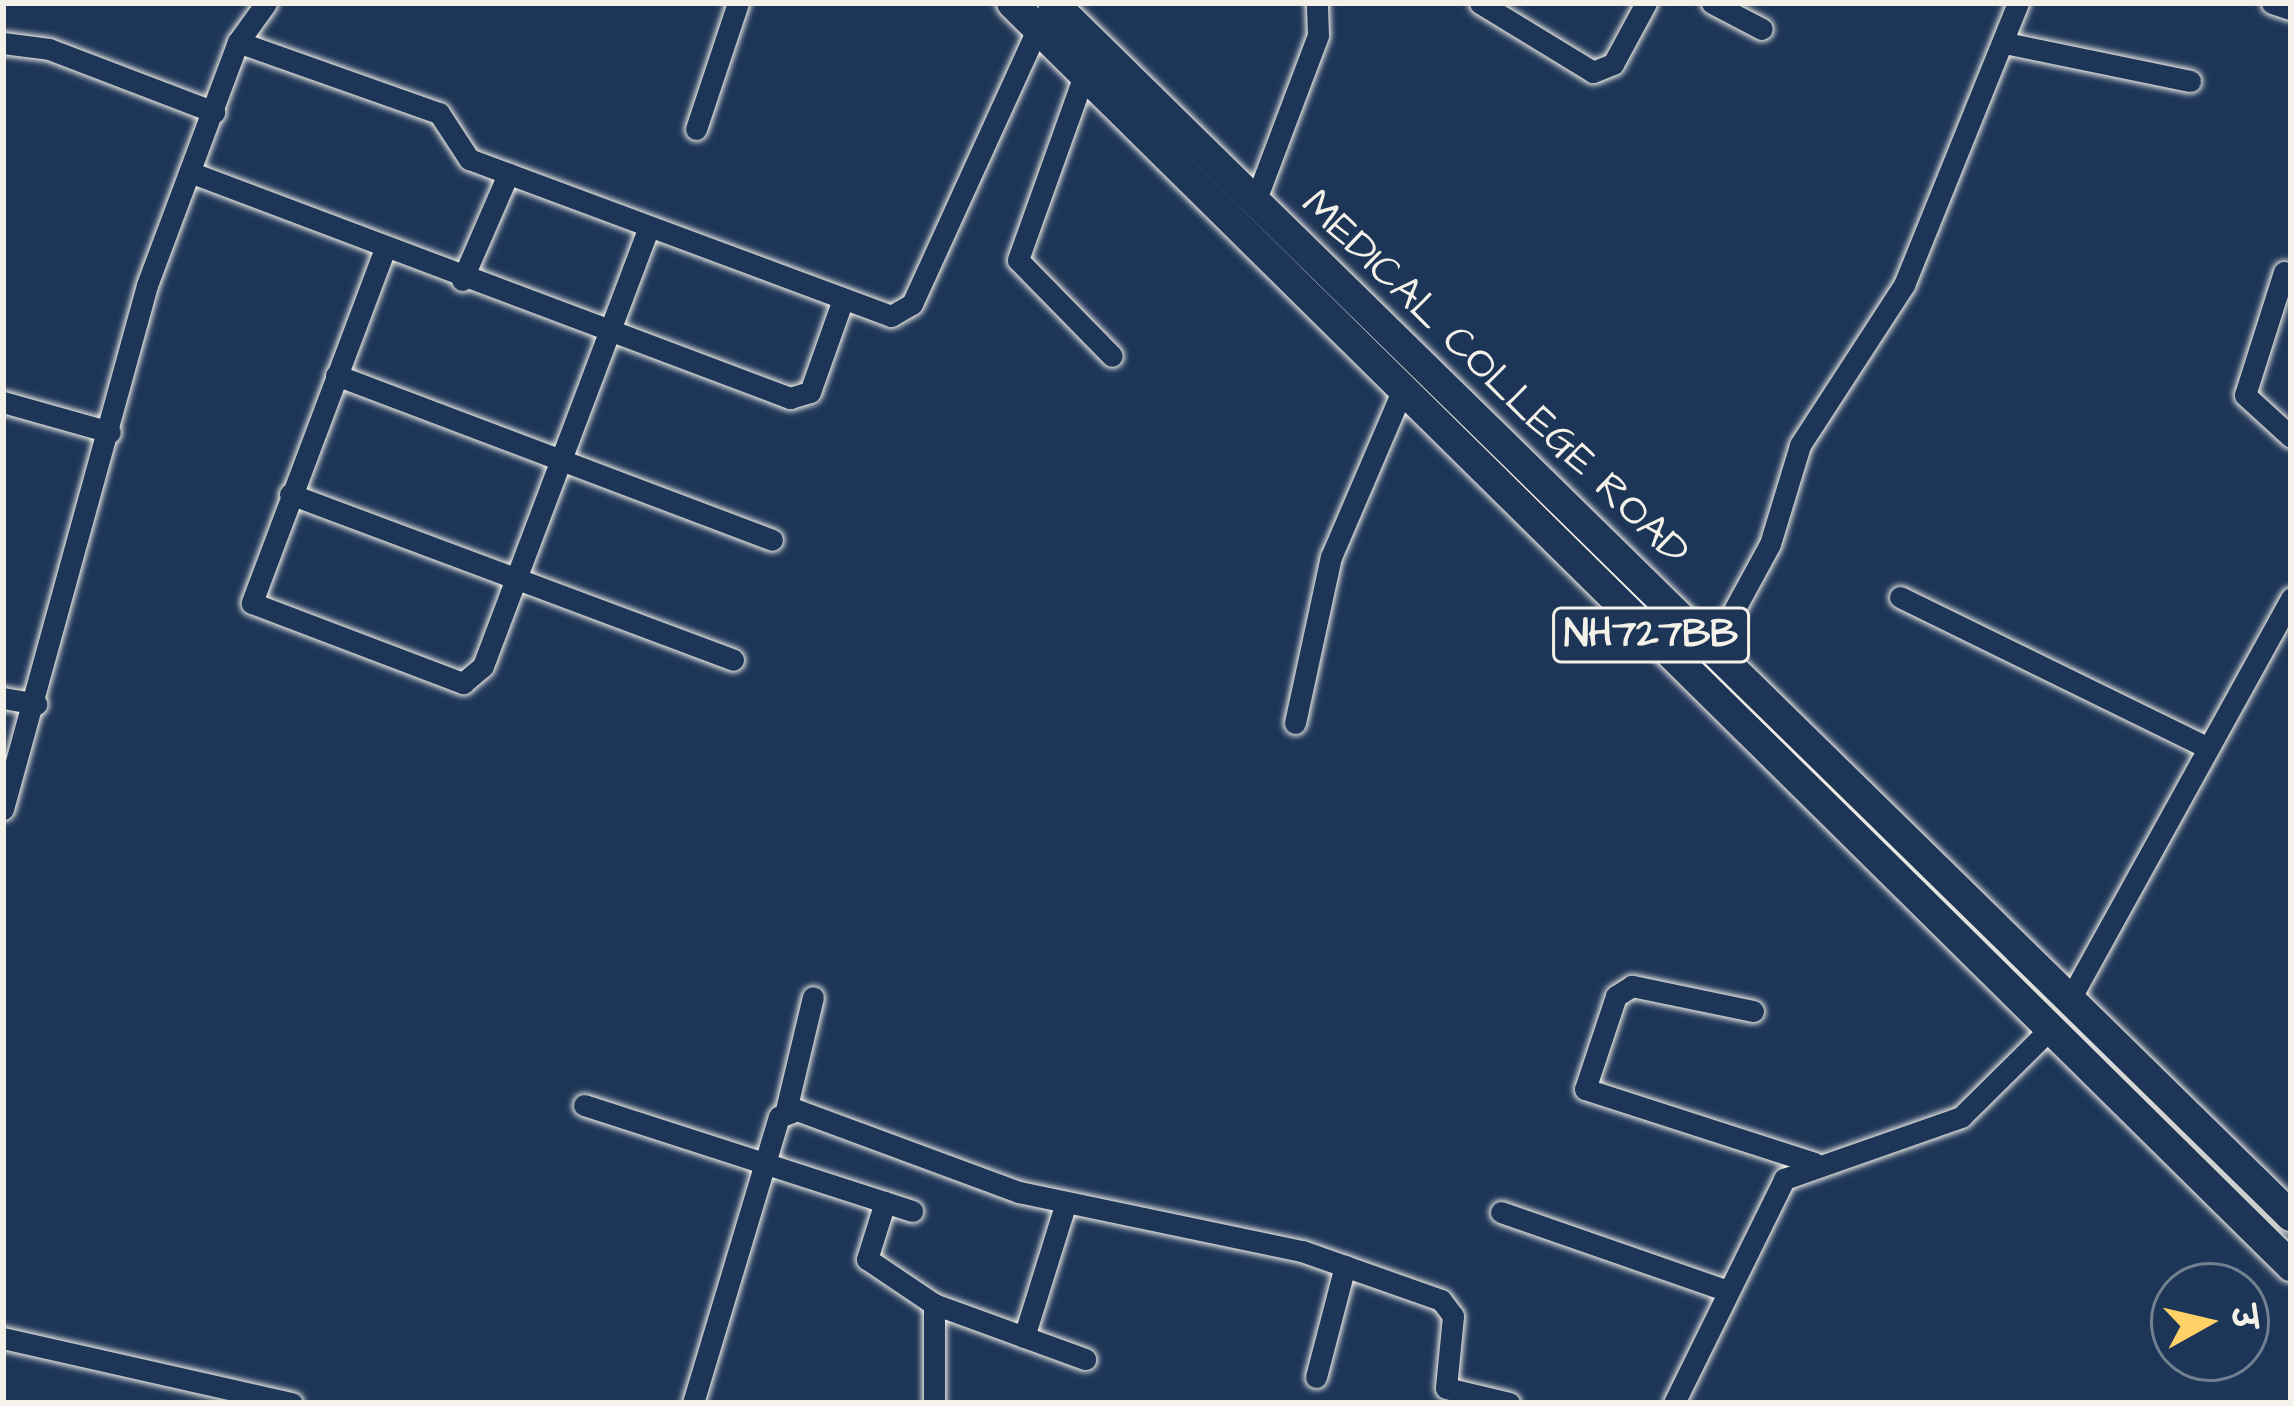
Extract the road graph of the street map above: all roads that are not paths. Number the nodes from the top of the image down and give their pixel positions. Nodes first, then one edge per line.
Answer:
1 (266, 3) edge
2 (738, 3) edge
3 (1012, 3) edge
4 (1317, 3) edge
5 (1480, 3) edge
6 (1646, 3) edge
7 (1712, 3) edge
8 (2018, 3) edge
9 (2272, 3) edge
10 (2291, 8) edge
11 (1045, 15) edge
12 (1762, 29) dead end
13 (238, 42) junction
14 (3, 43) edge
15 (2005, 43) junction
16 (1083, 78) junction
17 (2191, 81) dead end
18 (214, 112) junction
19 (696, 129) dead end
20 (195, 174) junction
21 (508, 174) junction
22 (1256, 202) junction
23 (648, 229) junction
24 (384, 250) junction
25 (2284, 272) dead end
26 (462, 280) junction
27 (842, 305) junction
28 (608, 331) junction
29 (1112, 356) dead end
30 (336, 375) junction
31 (1402, 391) junction
32 (3, 402) edge
33 (110, 432) junction
34 (2291, 437) edge
35 (560, 458) junction
36 (290, 494) junction
37 (772, 540) dead end
38 (517, 577) junction
39 (1900, 597) dead end
40 (2291, 598) edge
41 (1714, 646) junction
42 (734, 660) dead end
43 (3, 698) edge
44 (36, 704) junction
45 (1295, 723) dead end
46 (2208, 748) junction
47 (3, 809) edge
48 (813, 998) dead end
49 (2070, 999) junction
50 (1753, 1011) dead end
51 (2050, 1029) junction
52 (2130, 1058) junction
53 (2108, 1086) junction
54 (584, 1105) dead end
55 (785, 1110) junction
56 (766, 1161) junction
57 (1815, 1163) junction
58 (885, 1202) junction
59 (1066, 1202) junction
60 (912, 1211) dead end
61 (1501, 1212) dead end
62 (2291, 1216) edge
63 (1345, 1266) junction
64 (2291, 1266) edge
65 (1728, 1291) junction
66 (934, 1304) junction
67 (1024, 1337) junction
68 (3, 1338) edge
69 (1085, 1358) dead end
70 (1316, 1377) dead end
71 (292, 1403) edge
72 (693, 1403) edge
73 (934, 1403) edge
74 (1509, 1403) edge
75 (1674, 1403) edge

1 - 13 street
2 - 19 street
3 - 11 highway, NH727BB
4 - 22 street
5 - 6 street
7 - 12 street
8 - 15 street
9 - 10 street
11 - 16 highway, NH727BB
11 - 22 highway, MEDICAL COLLEGE ROAD / NH727BB
11 - 27 street
13 - 18 street
13 - 21 street
14 - 18 street
15 - 17 street
15 - 41 street
16 - 29 street
16 - 31 highway, NH727BB
18 - 20 street
20 - 24 street
20 - 33 street
21 - 23 street
21 - 26 street
22 - 41 highway, MEDICAL COLLEGE ROAD / NH727BB
23 - 27 street
23 - 28 street
24 - 26 street
24 - 30 street
25 - 34 street
26 - 28 street
27 - 28 street
28 - 35 street
30 - 35 street
30 - 36 street
31 - 45 street
31 - 51 highway, NH727BB
32 - 33 street
33 - 44 street
35 - 37 street
35 - 38 street
36 - 38 street
36 - 38 street
38 - 42 street
39 - 46 street
40 - 46 street
41 - 49 highway, MEDICAL COLLEGE ROAD / NH727BB
43 - 44 street
44 - 47 street
46 - 49 street
48 - 55 street
49 - 52 highway, MEDICAL COLLEGE ROAD / NH727BB
50 - 57 street
51 - 53 highway, NH727BB
51 - 57 street
52 - 53 highway
52 - 62 highway, MEDICAL COLLEGE ROAD / NH727BB
53 - 64 highway, NH727BB
54 - 56 street
55 - 56 street
55 - 59 street
56 - 58 street
56 - 72 street
57 - 65 street
58 - 60 street
58 - 66 street
59 - 63 street
59 - 67 street
61 - 65 street
63 - 70 street
63 - 74 street
65 - 75 street
66 - 67 street
66 - 73 street
67 - 69 street
68 - 71 street

